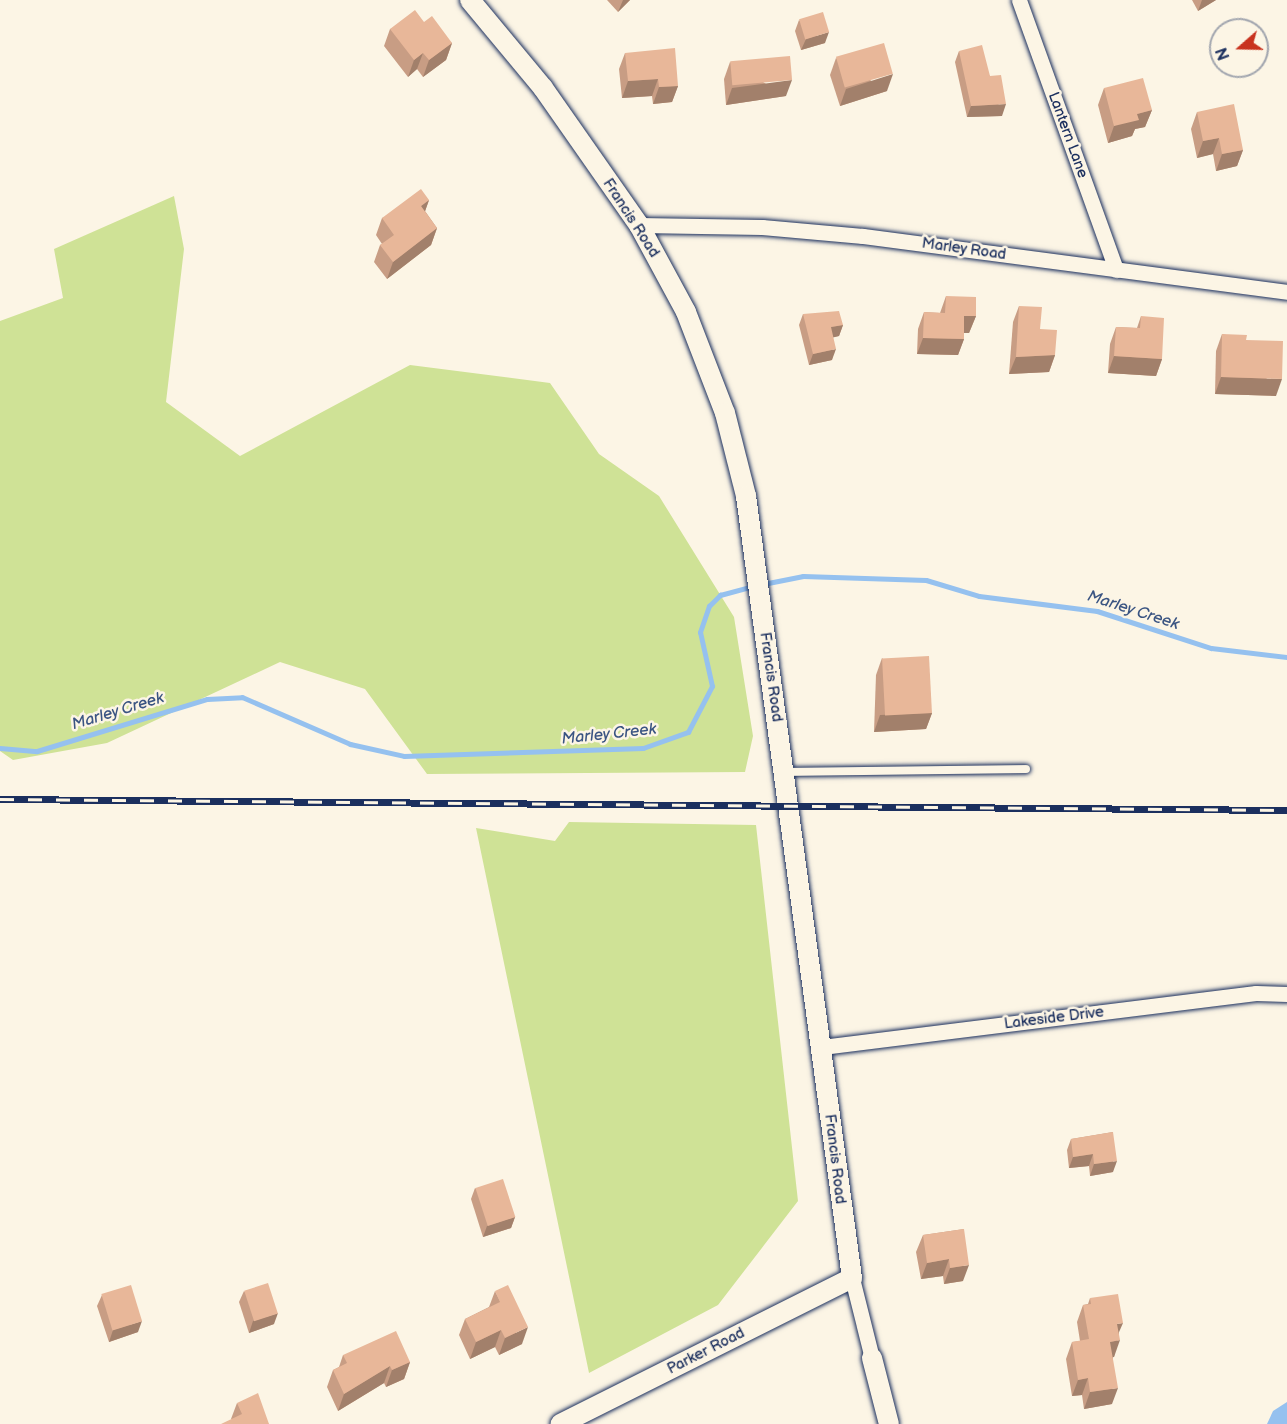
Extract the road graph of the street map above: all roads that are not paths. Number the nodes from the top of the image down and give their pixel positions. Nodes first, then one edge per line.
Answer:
1 (470, 0) edge
2 (1019, 0) edge
3 (639, 225) junction
4 (1116, 270) junction
5 (1287, 292) edge
6 (1026, 769) dead end
7 (785, 772) junction
8 (1287, 994) edge
9 (822, 1047) junction
10 (852, 1278) junction
11 (872, 1358) joint
12 (560, 1424) edge
13 (889, 1424) edge

1 - 3 street, Francis Road
2 - 4 street, Lantern Lane
3 - 4 street, Marley Road
3 - 7 street, Francis Road
4 - 5 street, Marley Road
6 - 7 lane
7 - 9 street, Francis Road
8 - 9 street, Lakeside Drive
9 - 10 street, Francis Road
10 - 11 street, Francis Road
10 - 12 street, Parker Road
11 - 13 street, Francis Road

